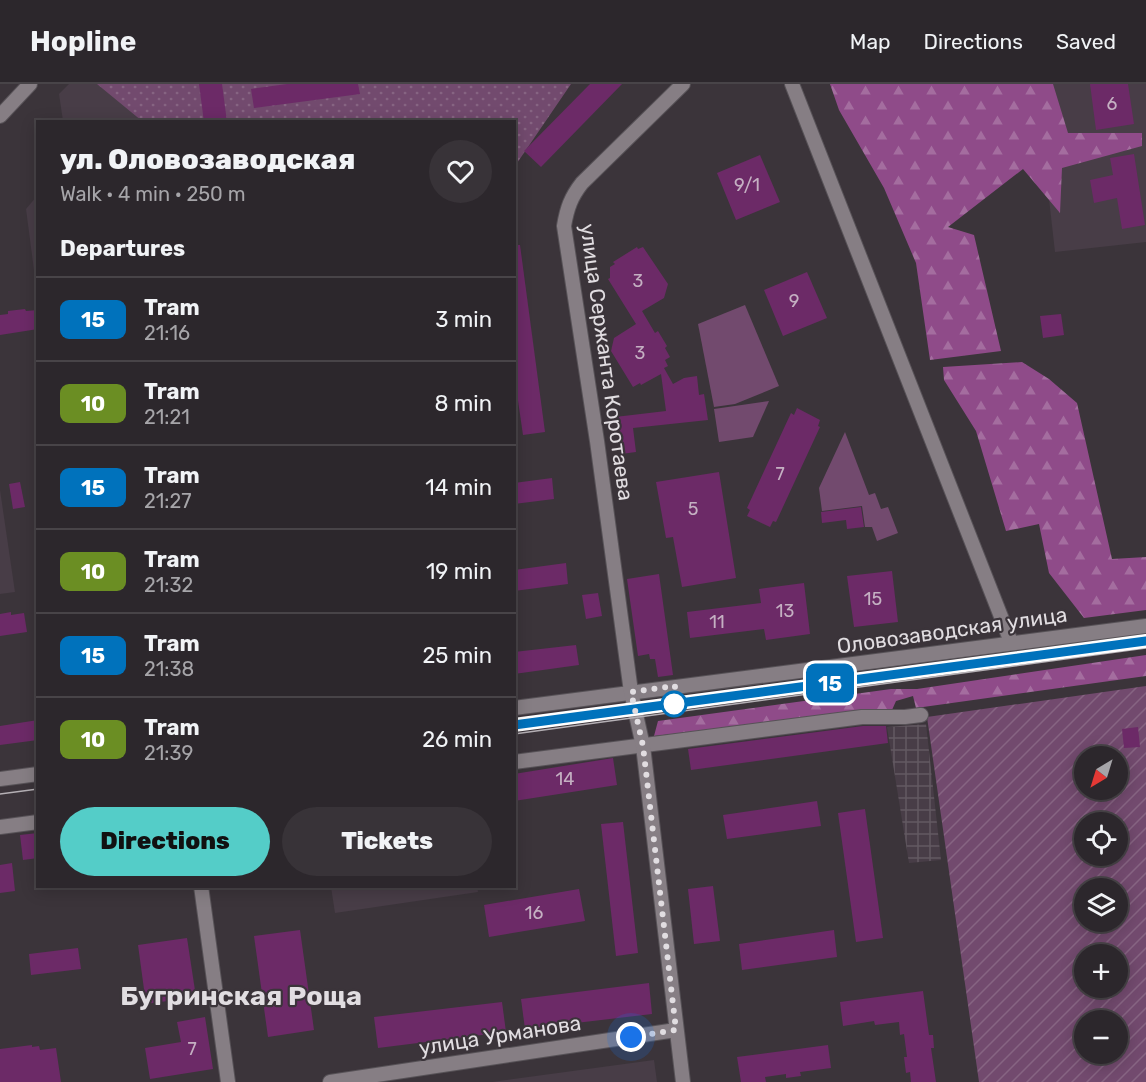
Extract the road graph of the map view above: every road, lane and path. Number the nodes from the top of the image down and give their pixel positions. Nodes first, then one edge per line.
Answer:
1 (30, 84) edge
2 (683, 84) edge
3 (792, 84) edge
4 (0, 116) edge
5 (1146, 626) edge
6 (1011, 642) junction
7 (631, 692) junction
8 (516, 708) edge
9 (921, 715) dead end
10 (643, 746) junction
11 (516, 762) edge
12 (36, 774) edge
13 (0, 779) edge
14 (36, 822) edge
15 (0, 827) edge
16 (201, 888) edge
17 (676, 1030) junction
18 (228, 1082) edge
19 (330, 1082) edge
20 (683, 1082) edge

1 - 4 street
2 - 7 street, улица Сержанта Коротаева
3 - 6 street
5 - 6 street, Оловозаводская улица
6 - 7 street, Оловозаводская улица
7 - 8 street, Оловозаводская улица
7 - 10 street, улица Сержанта Коротаева
9 - 10 street
10 - 11 street
10 - 17 street, улица Сержанта Коротаева
12 - 13 street
14 - 15 street
16 - 18 street
17 - 19 street, улица Урманова
17 - 20 street, улица Сержанта Коротаева

